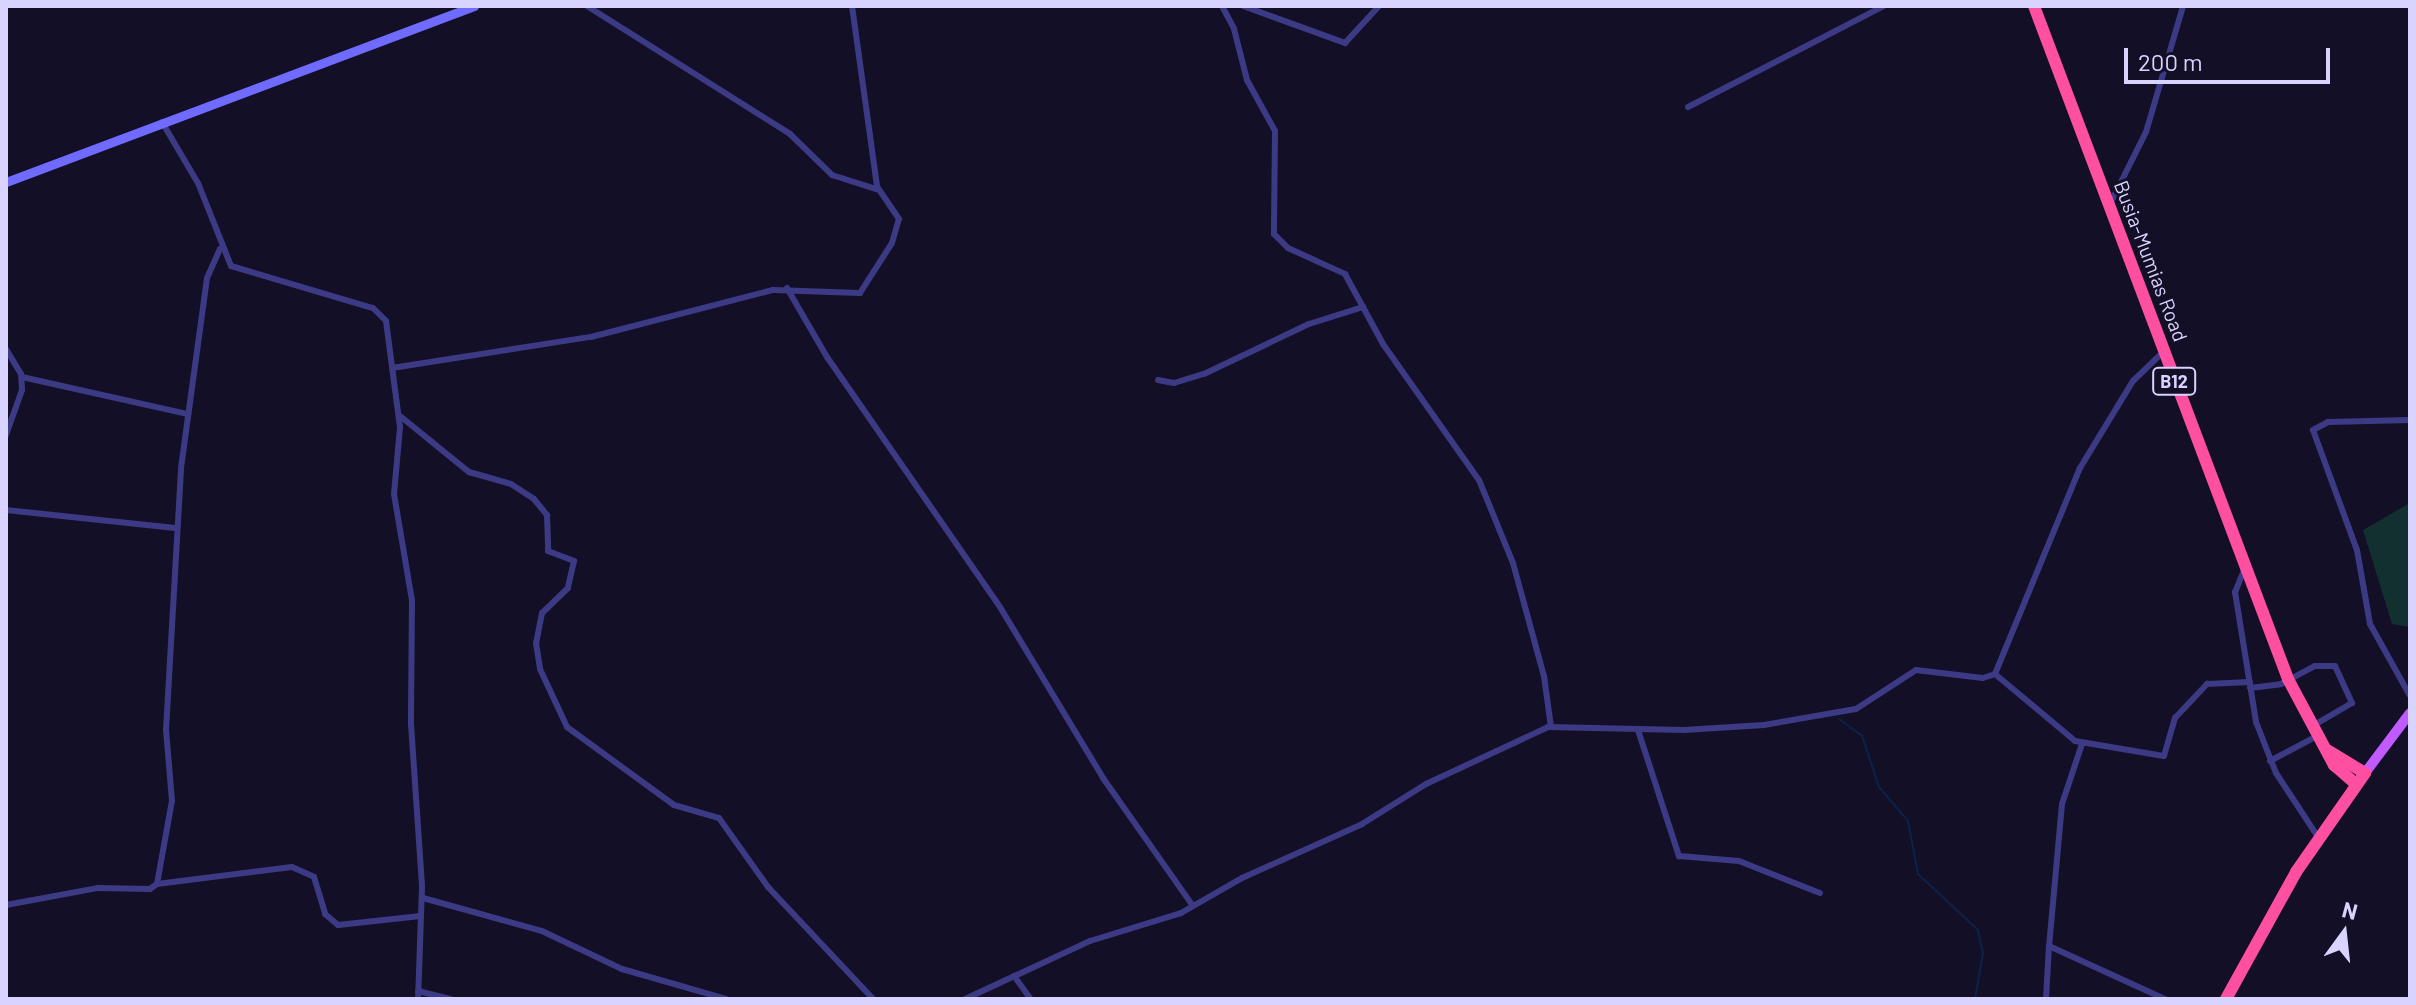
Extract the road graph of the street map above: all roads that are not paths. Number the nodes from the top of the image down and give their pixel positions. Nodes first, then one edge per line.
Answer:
1 (472, 6) edge
2 (587, 6) edge
3 (852, 6) edge
4 (1222, 6) edge
5 (1243, 6) edge
6 (1379, 6) edge
7 (1884, 6) edge
8 (2034, 6) edge
9 (2183, 6) edge
10 (1688, 107) dead end
11 (162, 122) junction
12 (6, 182) edge
13 (879, 190) junction
14 (2109, 207) junction
15 (220, 249) junction
16 (787, 288) junction
17 (1363, 307) junction
18 (6, 349) edge
19 (2163, 352) junction
20 (392, 368) junction
21 (22, 377) junction
22 (1158, 380) dead end
23 (188, 414) junction
24 (400, 416) junction
25 (2410, 420) edge
26 (6, 435) edge
27 (6, 510) edge
28 (175, 528) junction
29 (2245, 568) junction
30 (1995, 674) junction
31 (2288, 679) junction
32 (2250, 685) junction
33 (2410, 696) edge
34 (2410, 713) edge
35 (1551, 727) junction
36 (1638, 730) junction
37 (2314, 731) junction
38 (2082, 744) junction
39 (2327, 750) junction
40 (2270, 761) junction
41 (2338, 771) junction
42 (2361, 779) junction
43 (2338, 807) junction
44 (2318, 837) junction
45 (157, 884) junction
46 (1820, 893) dead end
47 (423, 898) junction
48 (6, 905) edge
49 (1193, 906) junction
50 (421, 916) junction
51 (2049, 946) junction
52 (1014, 976) junction
53 (418, 995) edge
54 (451, 999) edge
55 (726, 999) edge
56 (873, 999) edge
57 (965, 999) edge
58 (1031, 999) edge
59 (2046, 999) edge
60 (2165, 999) edge
61 (2226, 999) edge

1 - 11 street
2 - 13 street
3 - 13 street
4 - 17 street
5 - 6 street
7 - 10 street
8 - 14 highway, Busia-Mumias Road / B12
9 - 14 street
11 - 12 street
11 - 15 street
13 - 16 street
14 - 19 highway, Busia-Mumias Road / B12
15 - 20 street
15 - 23 street
16 - 20 street
16 - 49 street
17 - 22 street
17 - 35 street
18 - 21 street
19 - 29 highway, Busia-Mumias Road / B12
19 - 30 street
20 - 24 street
21 - 23 street
21 - 26 street
23 - 28 street
24 - 47 street
24 - 56 street
25 - 33 street
27 - 28 street
28 - 45 street
29 - 31 highway, Busia-Mumias Road / B12
29 - 32 street
30 - 36 street
30 - 38 street
31 - 32 street
31 - 37 highway, Busia-Mumias Road / B12
31 - 37 street
32 - 38 street
32 - 40 street
34 - 42 main road
35 - 36 street
35 - 49 street
36 - 46 street
37 - 39 highway, Busia-Mumias Road / B12
37 - 40 street
38 - 51 street
39 - 41 highway, Busia-Mumias Road / B12
39 - 42 highway, Busia-Mumias Road / B12
40 - 44 street
41 - 42 highway, Busia-Mumias Road / B12
41 - 43 highway, Busia-Mumias Road / B12
42 - 43 highway
43 - 44 highway
44 - 61 highway
45 - 48 street
45 - 50 street
47 - 50 street
47 - 55 street
49 - 52 street
50 - 53 street
51 - 59 street
51 - 60 street
52 - 57 street
52 - 58 street
53 - 54 street

